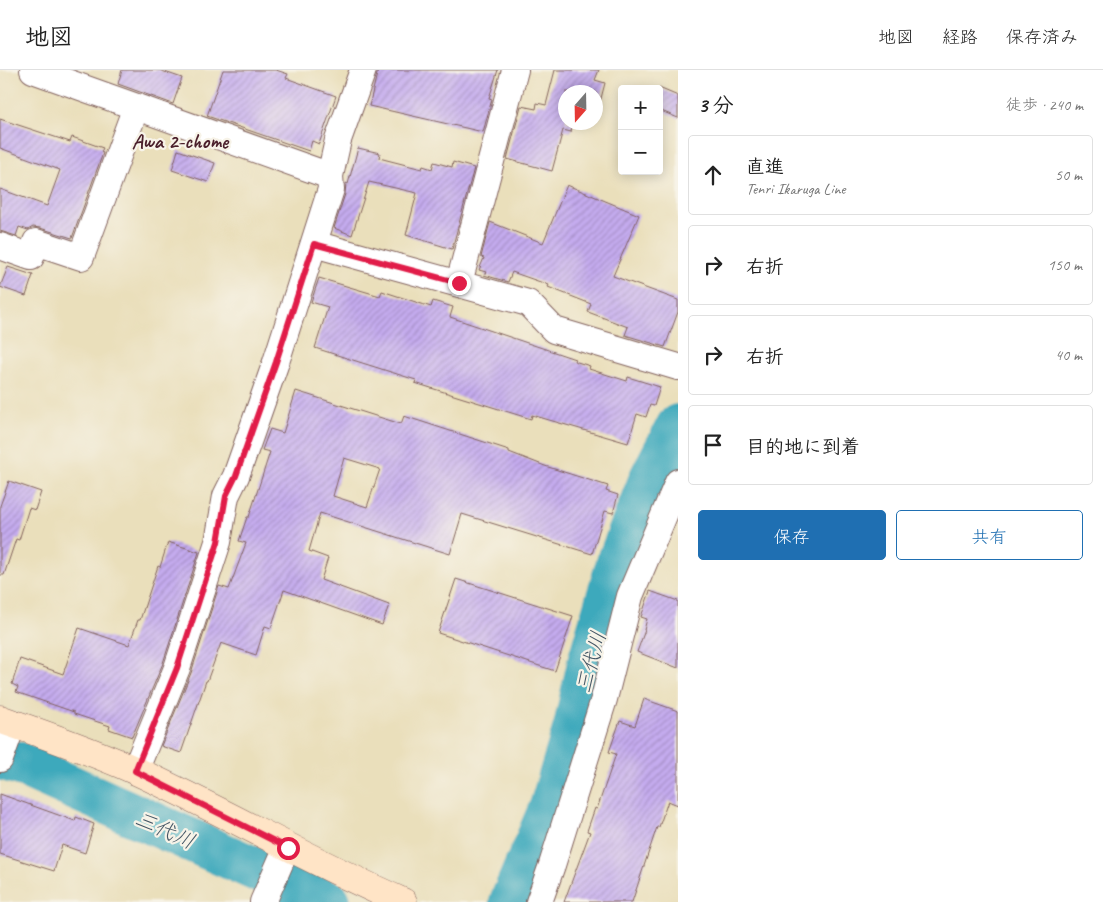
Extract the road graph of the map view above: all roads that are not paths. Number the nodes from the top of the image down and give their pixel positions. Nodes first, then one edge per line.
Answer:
1 (33, 70) edge
2 (363, 70) edge
3 (515, 70) edge
4 (136, 107) junction
5 (330, 176) junction
6 (314, 244) junction
7 (0, 246) edge
8 (459, 283) junction
9 (678, 367) edge
10 (678, 482) edge
11 (4, 737) edge
12 (135, 771) junction
13 (274, 876) edge
14 (403, 902) edge
15 (539, 902) edge

1 - 4 street
2 - 5 street
3 - 8 street
4 - 5 street
4 - 7 street
5 - 6 street
6 - 8 street
6 - 12 street
8 - 9 street
10 - 15 street
11 - 12 main road
12 - 13 main road
13 - 14 main road

